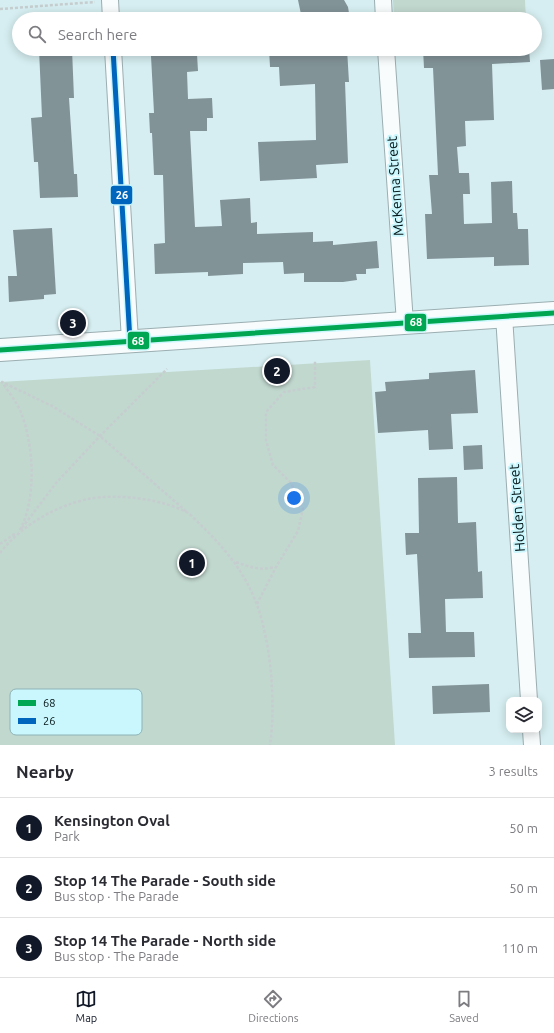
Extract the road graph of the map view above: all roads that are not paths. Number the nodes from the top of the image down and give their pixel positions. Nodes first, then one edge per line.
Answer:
1 (383, 0) edge
2 (110, 1) edge
3 (111, 12) edge
4 (384, 12) edge
5 (113, 56) edge
6 (386, 56) edge
7 (554, 313) edge
8 (504, 316) junction
9 (404, 323) junction
10 (130, 341) junction
11 (0, 350) edge
12 (529, 697) edge
13 (531, 733) edge
14 (532, 745) edge

1 - 4 street
2 - 3 street
5 - 10 street
6 - 9 street, McKenna Street
7 - 8 main road
8 - 9 main road
8 - 12 street, Holden Street
9 - 10 main road
10 - 11 main road
13 - 14 street

